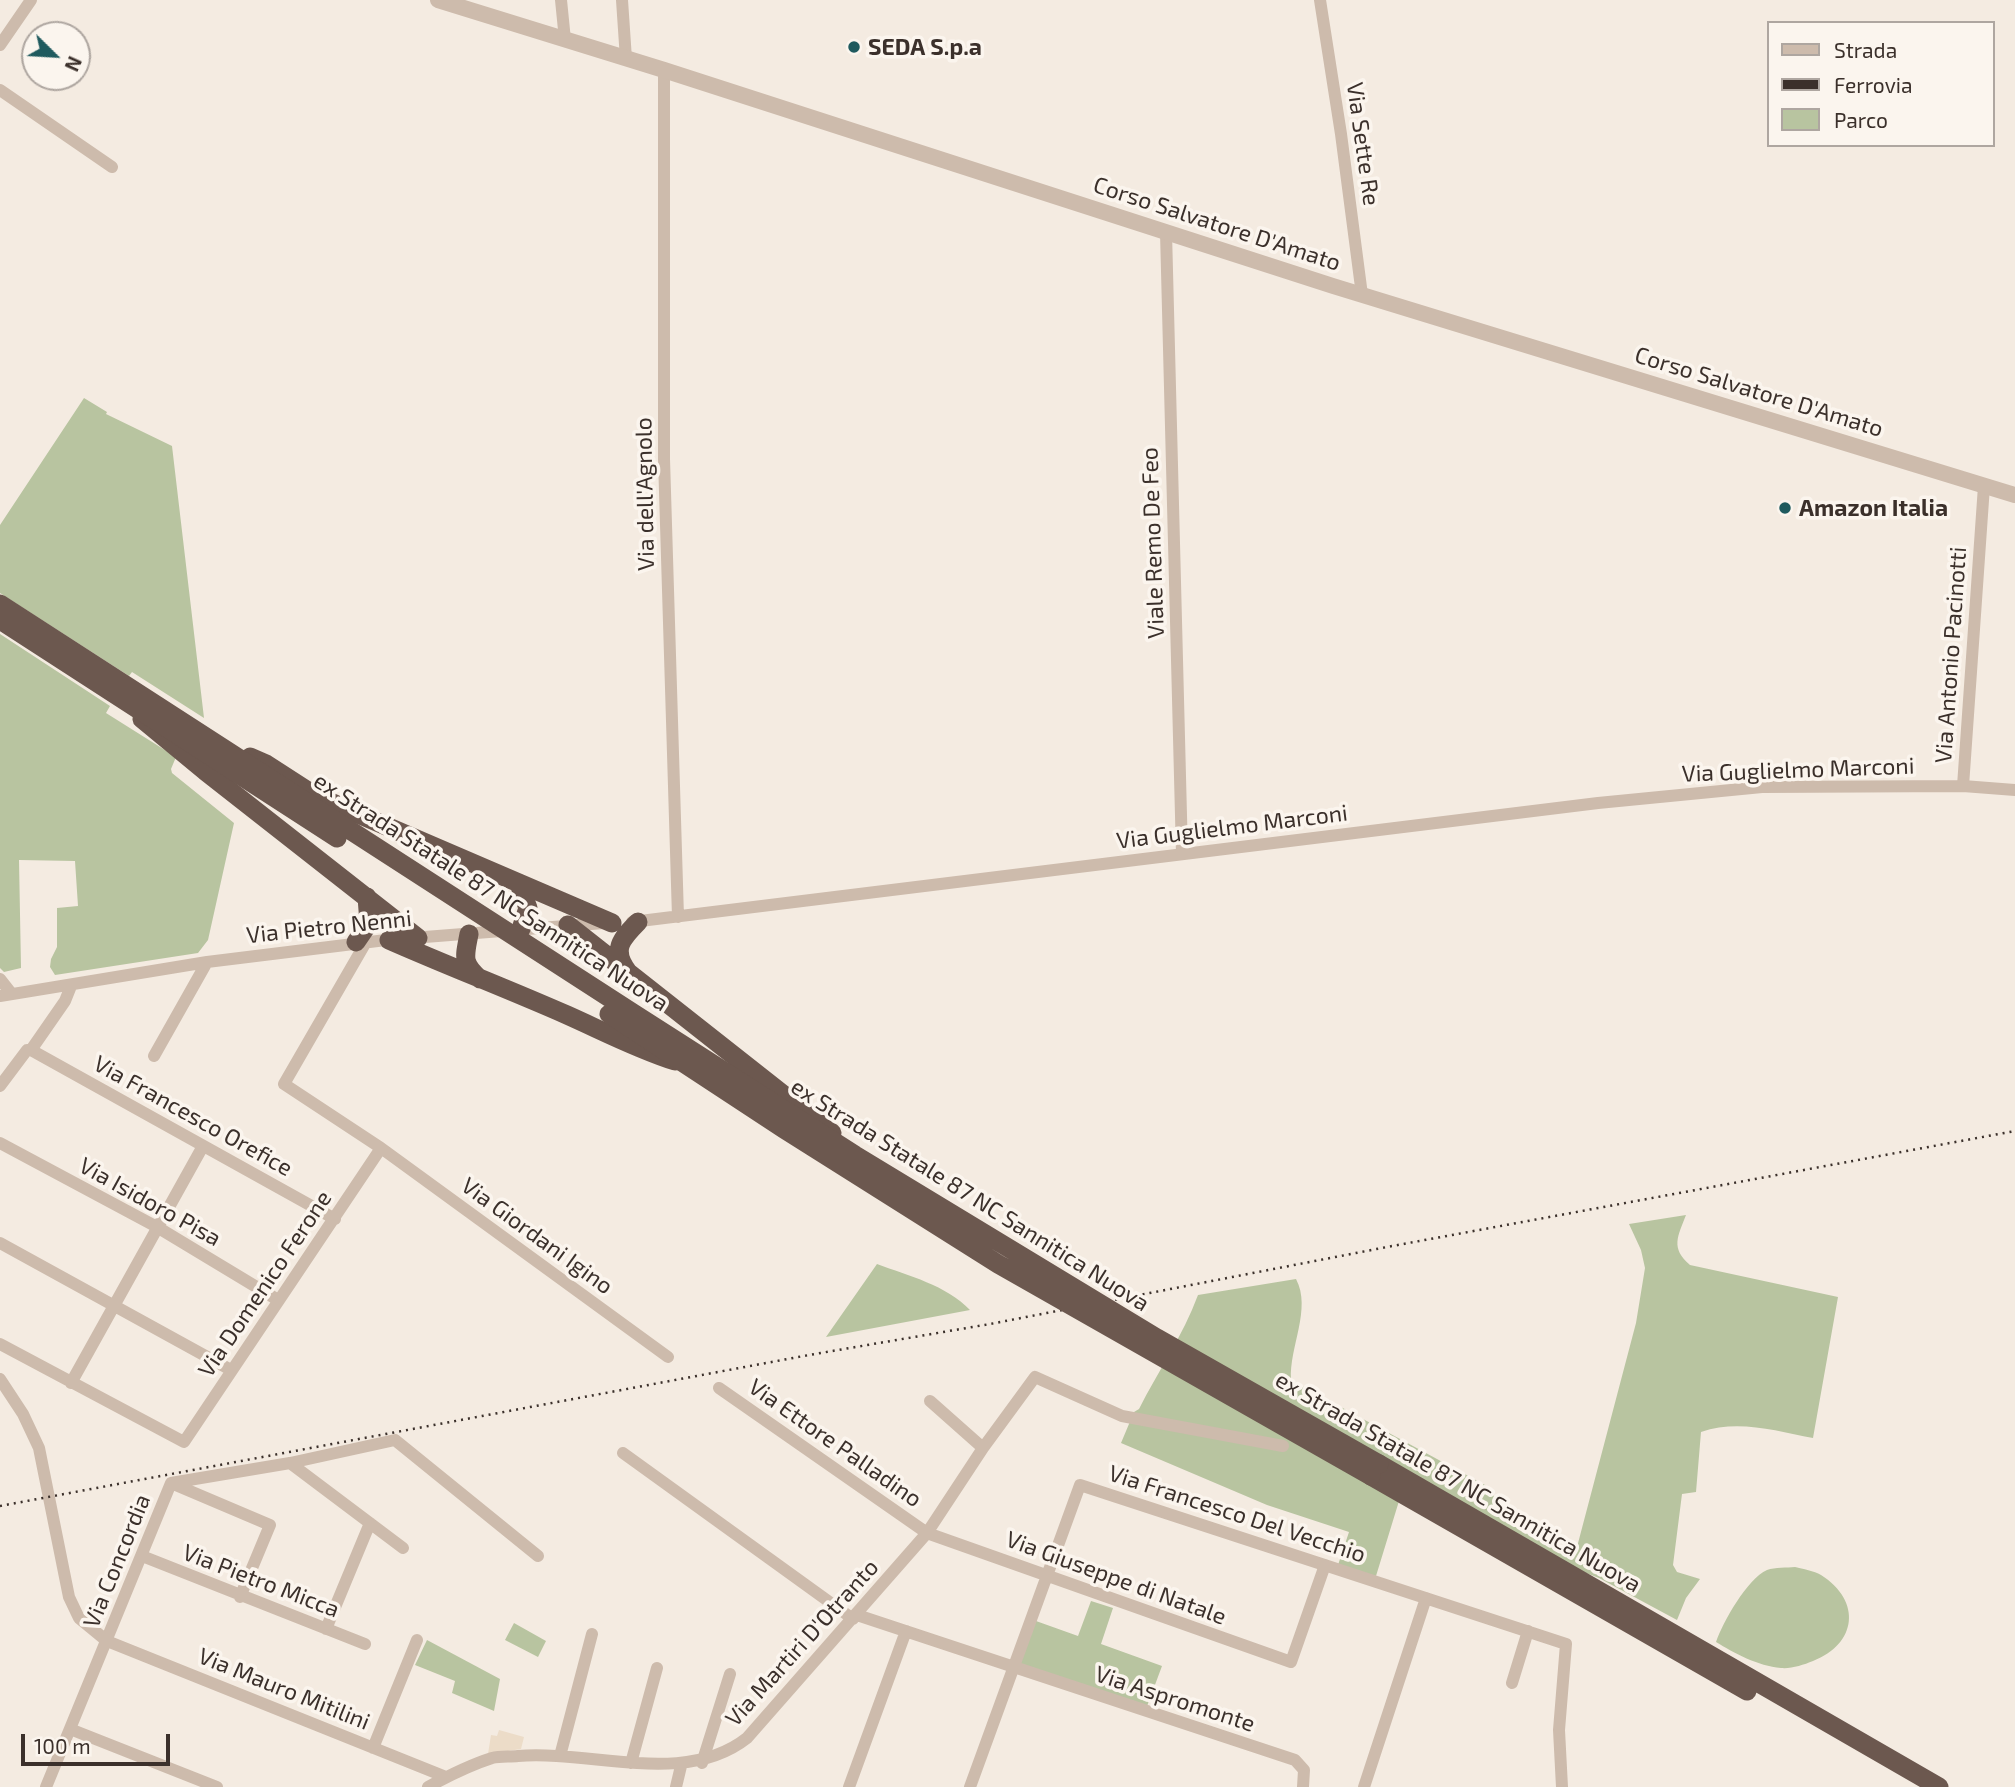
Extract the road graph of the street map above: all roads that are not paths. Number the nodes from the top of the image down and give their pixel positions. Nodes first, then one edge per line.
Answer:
1 (31, 0) edge
2 (438, 0) edge
3 (561, 0) edge
4 (622, 0) edge
5 (1320, 0) edge
6 (455, 3) edge
7 (565, 40) junction
8 (0, 45) edge
9 (625, 59) junction
10 (664, 70) junction
11 (0, 90) edge
12 (112, 167) dead end
13 (1166, 232) junction
14 (1362, 295) junction
15 (1984, 486) junction
16 (2015, 495) edge
17 (0, 604) edge
18 (0, 620) edge
19 (117, 698) junction
20 (204, 737) junction
21 (1963, 786) junction
22 (2015, 790) edge
23 (1182, 854) junction
24 (519, 884) junction
25 (367, 897) junction
26 (678, 918) junction
27 (638, 922) junction
28 (612, 923) junction
29 (568, 925) junction
30 (521, 929) junction
31 (463, 934) junction
32 (418, 938) junction
33 (389, 940) junction
34 (361, 942) junction
35 (207, 962) junction
36 (631, 975) junction
37 (0, 979) edge
38 (485, 982) junction
39 (71, 986) junction
40 (6, 995) edge
41 (31, 1050) junction
42 (154, 1056) dead end
43 (686, 1065) junction
44 (0, 1086) edge
45 (0, 1143) edge
46 (203, 1146) junction
47 (381, 1148) junction
48 (862, 1159) junction
49 (335, 1219) junction
50 (157, 1227) junction
51 (0, 1243) edge
52 (278, 1300) junction
53 (115, 1304) junction
54 (0, 1344) edge
55 (668, 1357) dead end
56 (231, 1370) junction
57 (0, 1379) edge
58 (71, 1383) junction
59 (719, 1388) dead end
60 (930, 1401) dead end
61 (1283, 1446) dead end
62 (983, 1448) junction
63 (623, 1453) dead end
64 (290, 1463) junction
65 (1375, 1470) junction
66 (171, 1483) junction
67 (370, 1523) junction
68 (927, 1533) junction
69 (403, 1548) dead end
70 (142, 1556) junction
71 (538, 1556) dead end
72 (1325, 1565) junction
73 (1046, 1576) junction
74 (240, 1597) junction
75 (1426, 1598) junction
76 (855, 1617) junction
77 (326, 1629) junction
78 (906, 1631) junction
79 (1528, 1631) junction
80 (592, 1633) dead end
81 (417, 1640) dead end
82 (107, 1641) junction
83 (365, 1644) dead end
84 (657, 1668) dead end
85 (1013, 1668) junction
86 (730, 1674) dead end
87 (1513, 1684) dead end
88 (70, 1729) junction
89 (373, 1748) junction
90 (560, 1756) junction
91 (631, 1763) junction
92 (702, 1763) junction
93 (681, 1766) junction
94 (446, 1777) junction
95 (46, 1787) edge
96 (217, 1787) edge
97 (428, 1787) edge
98 (676, 1787) edge
99 (849, 1787) edge
100 (970, 1787) edge
101 (1303, 1787) edge
102 (1364, 1787) edge
103 (1562, 1787) edge
104 (1913, 1787) edge
105 (1939, 1787) edge

1 - 8 street
2 - 6 street, Corso Salvatore D'Amato
3 - 7 street
4 - 9 street
5 - 14 street, Via Sette Re
6 - 7 street, Corso Salvatore D'Amato
7 - 9 street, Corso Salvatore D'Amato
9 - 10 street, Corso Salvatore D'Amato
10 - 13 street, Corso Salvatore D'Amato
10 - 26 street, Via dell'Agnolo
11 - 12 street
13 - 14 street, Corso Salvatore D'Amato
13 - 23 street, Viale Remo De Feo
14 - 15 street, Corso Salvatore D'Amato
15 - 16 street, Corso Salvatore D'Amato
15 - 21 street, Via Antonio Pacinotti
17 - 20 highway, ex Strada Statale 87 NC Sannitica Nuova, bridge
18 - 19 highway, ex Strada Statale 87 NC Sannitica Nuova, bridge
19 - 25 highway, bridge
19 - 43 highway, ex Strada Statale 87 NC Sannitica Nuova, bridge
20 - 24 highway, bridge
20 - 48 highway, ex Strada Statale 87 NC Sannitica Nuova, bridge
21 - 22 street, Via Guglielmo Marconi
21 - 23 street, Via Guglielmo Marconi
23 - 26 street, Via Guglielmo Marconi
24 - 28 highway
24 - 30 highway
25 - 32 highway
25 - 34 highway
26 - 27 street, Via Guglielmo Marconi
27 - 28 street, Via Guglielmo Marconi
27 - 36 highway
28 - 29 street, Via Guglielmo Marconi
29 - 30 street, Via Guglielmo Marconi
29 - 36 highway
30 - 31 street, Via Guglielmo Marconi
31 - 32 street, Via Pietro Nenni
31 - 38 highway
32 - 33 street, Via Pietro Nenni
33 - 34 street, Via Pietro Nenni
33 - 38 highway
34 - 35 street, Via Pietro Nenni
34 - 47 street, Via Giordani Igino
35 - 39 street, Via Pietro Nenni
35 - 42 street
36 - 48 highway, bridge
37 - 40 street
38 - 43 highway, bridge
39 - 40 street, Via Pietro Nenni
39 - 41 street
41 - 44 street
41 - 46 street, Via Francesco Orefice
43 - 65 highway, ex Strada Statale 87 NC Sannitica Nuova, bridge
45 - 50 street, Via Isidoro Pisa
46 - 49 street, Via Francesco Orefice
46 - 50 street
47 - 49 street, Via Domenico Ferone
47 - 55 street, Via Giordani Igino
48 - 65 highway, ex Strada Statale 87 NC Sannitica Nuova, bridge
49 - 52 street, Via Domenico Ferone
50 - 52 street, Via Isidoro Pisa
50 - 53 street
51 - 53 street
52 - 56 street, Via Domenico Ferone
53 - 56 street
53 - 58 street
54 - 58 street
56 - 58 street, Via Domenico Ferone
57 - 82 street, Via Mauro Mitilini
59 - 68 street, Via Ettore Palladino
60 - 62 street
61 - 62 street, Via Martiri D'Otranto
62 - 68 street, Via Martiri D'Otranto
63 - 76 street
64 - 66 street, Via Concordia
64 - 67 street
64 - 71 street, Via Concordia
65 - 104 highway, ex Strada Statale 87 NC Sannitica Nuova
65 - 105 highway, ex Strada Statale 87 NC Sannitica Nuova
66 - 70 street, Via Concordia
66 - 74 street
67 - 69 street
67 - 77 street
68 - 73 street, Via Giuseppe di Natale
68 - 76 street, Via Martiri D'Otranto
70 - 74 street, Via Pietro Micca
70 - 82 street, Via Concordia
72 - 73 street, Via Francesco Del Vecchio
72 - 73 street, Via Giuseppe di Natale
72 - 75 street, Via Francesco Del Vecchio
73 - 85 street, Via Francesco Del Vecchio
74 - 77 street, Via Pietro Micca
75 - 79 street, Via Francesco Del Vecchio
75 - 102 street
76 - 78 street
76 - 92 street, Via Martiri D'Otranto
77 - 83 street, Via Pietro Micca
78 - 85 street
78 - 99 street
79 - 87 street
79 - 103 street, Via Francesco Del Vecchio
80 - 90 street
81 - 89 street
82 - 88 street, Via Concordia
82 - 89 street, Via Mauro Mitilini
84 - 91 street
85 - 100 street, Via Francesco Del Vecchio
85 - 101 street, Via Aspromonte
86 - 92 street
88 - 95 street, Via Concordia
88 - 96 street
89 - 94 street, Via Mauro Mitilini
90 - 91 street, Via Martiri D'Otranto
90 - 94 street, Via Martiri D'Otranto
91 - 93 street, Via Martiri D'Otranto
92 - 93 street, Via Martiri D'Otranto
93 - 98 street
94 - 97 street, Via Martiri D'Otranto

